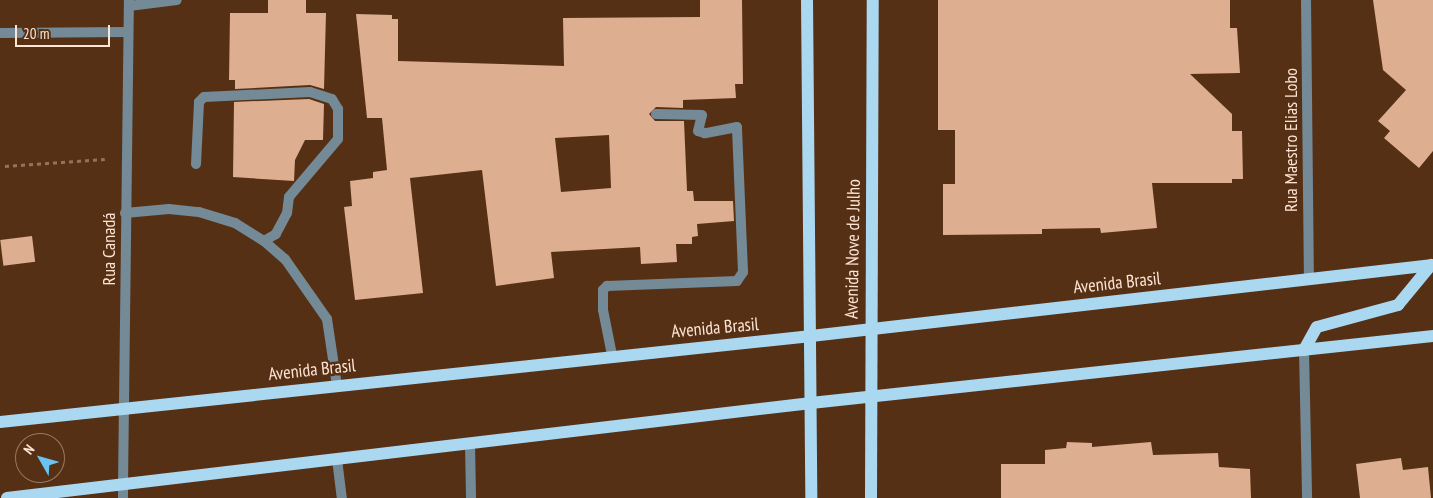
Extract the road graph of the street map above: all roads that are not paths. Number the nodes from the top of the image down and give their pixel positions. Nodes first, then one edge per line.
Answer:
1 (177, 0) edge
2 (807, 0) edge
3 (873, 0) edge
4 (1306, 0) edge
5 (129, 3) edge
6 (128, 32) junction
7 (0, 33) edge
8 (656, 114) dead end
9 (196, 164) dead end
10 (125, 213) junction
11 (264, 241) junction
12 (1432, 265) edge
13 (1309, 279) junction
14 (869, 328) junction
15 (811, 336) junction
16 (1433, 336) edge
17 (1304, 350) junction
18 (612, 355) junction
19 (337, 386) junction
20 (870, 397) junction
21 (811, 403) junction
22 (126, 408) junction
23 (0, 422) edge
24 (470, 444) junction
25 (337, 459) junction
26 (123, 485) junction
27 (7, 498) edge
28 (123, 498) edge
29 (342, 498) edge
30 (471, 498) edge
31 (811, 498) edge
32 (870, 498) edge
33 (1307, 498) edge

1 - 5 street
2 - 15 main road
3 - 14 main road, Avenida Nove de Julho
4 - 13 street, Rua Maestro Elias Lobo
5 - 6 street, Rua Canadá
6 - 7 street
6 - 10 street, Rua Canadá
8 - 18 street
9 - 11 street
10 - 11 street
10 - 22 street, Rua Canadá
11 - 19 street
12 - 13 main road, Avenida Brasil
12 - 17 main road
13 - 14 main road, Avenida Brasil
14 - 15 main road, Avenida Brasil
14 - 20 main road, Avenida Nove de Julho
15 - 18 main road, Avenida Brasil
15 - 21 main road
16 - 17 main road
17 - 20 main road
17 - 33 street
18 - 19 main road, Avenida Brasil
19 - 22 main road, Avenida Brasil
20 - 21 main road
20 - 32 main road, Avenida Nove de Julho
21 - 24 main road
21 - 31 main road
22 - 23 main road, Avenida Brasil
22 - 26 street, Rua Canadá
24 - 25 main road
24 - 30 street
25 - 26 main road
25 - 29 street
26 - 27 main road
26 - 28 street, Rua Canadá

